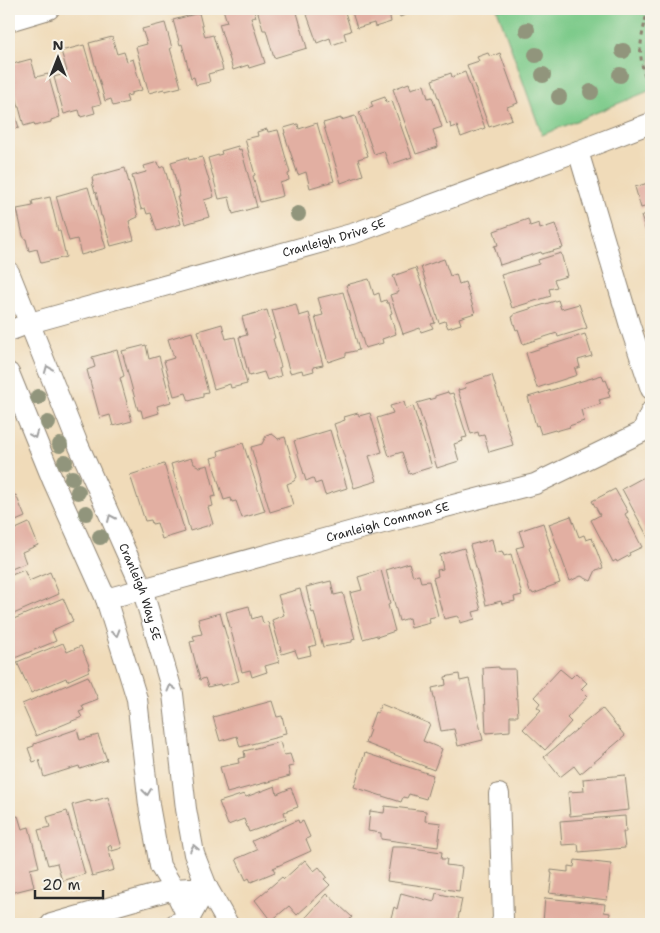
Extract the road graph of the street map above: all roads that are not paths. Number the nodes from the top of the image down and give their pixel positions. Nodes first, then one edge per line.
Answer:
1 (39, 10) edge
2 (9, 21) edge
3 (651, 123) edge
4 (578, 152) junction
5 (9, 272) edge
6 (30, 323) junction
7 (9, 330) edge
8 (9, 373) edge
9 (651, 389) edge
10 (651, 411) edge
11 (142, 588) junction
12 (106, 599) junction
13 (499, 794) dead end
14 (208, 887) junction
15 (174, 889) junction
16 (185, 923) edge
17 (51, 924) edge
18 (228, 924) edge
19 (501, 924) edge

1 - 2 street
3 - 4 street, Cranleigh Drive SE
4 - 6 street, Cranleigh Drive SE
4 - 9 street
5 - 6 street, Cranleigh Way SE
6 - 7 street, Cranleigh Drive SE
11 -> 6 street, Cranleigh Way SE
8 -> 12 street
10 - 11 street, Cranleigh Common SE
11 - 12 street, Cranleigh Common SE
14 -> 11 street, Cranleigh Way SE
12 -> 15 street
13 - 19 street
14 - 15 street
14 - 16 street
14 - 18 street, Cranleigh Way SE
15 - 16 street
15 - 17 street

